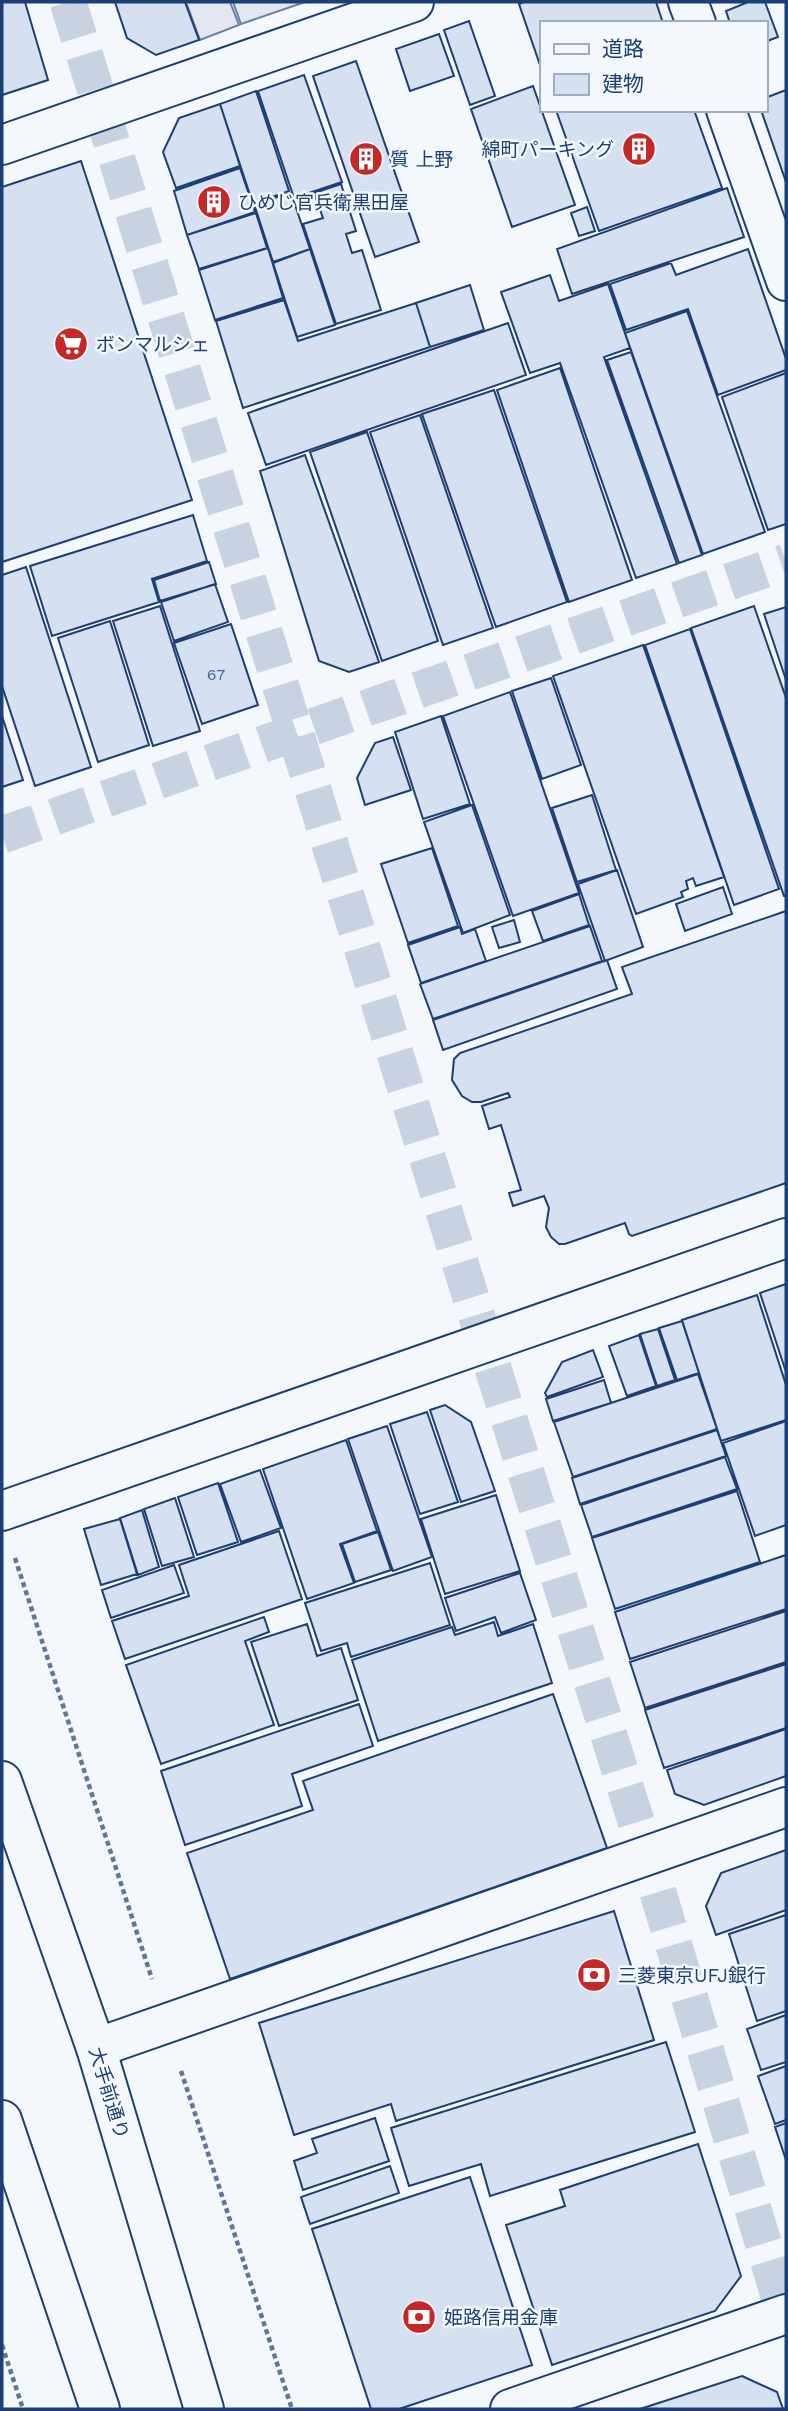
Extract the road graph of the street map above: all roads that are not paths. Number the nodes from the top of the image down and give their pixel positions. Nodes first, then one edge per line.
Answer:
1 (414, 2) edge
2 (688, 2) edge
3 (695, 21) edge
4 (727, 112) edge
5 (2, 145) edge
6 (786, 281) edge
7 (786, 1238) edge
8 (6, 1528) edge
9 (2, 1781) edge
10 (786, 1807) edge
11 (96, 2048) junction
12 (2, 2120) edge
13 (786, 2314) edge
14 (100, 2409) edge
15 (204, 2409) edge
16 (510, 2409) edge

1 - 5 street
2 - 3 street
4 - 6 street
7 - 8 street
9 - 11 street, 大手前通り
10 - 11 street
11 - 15 street, 大手前通り
12 - 14 street
13 - 16 street

